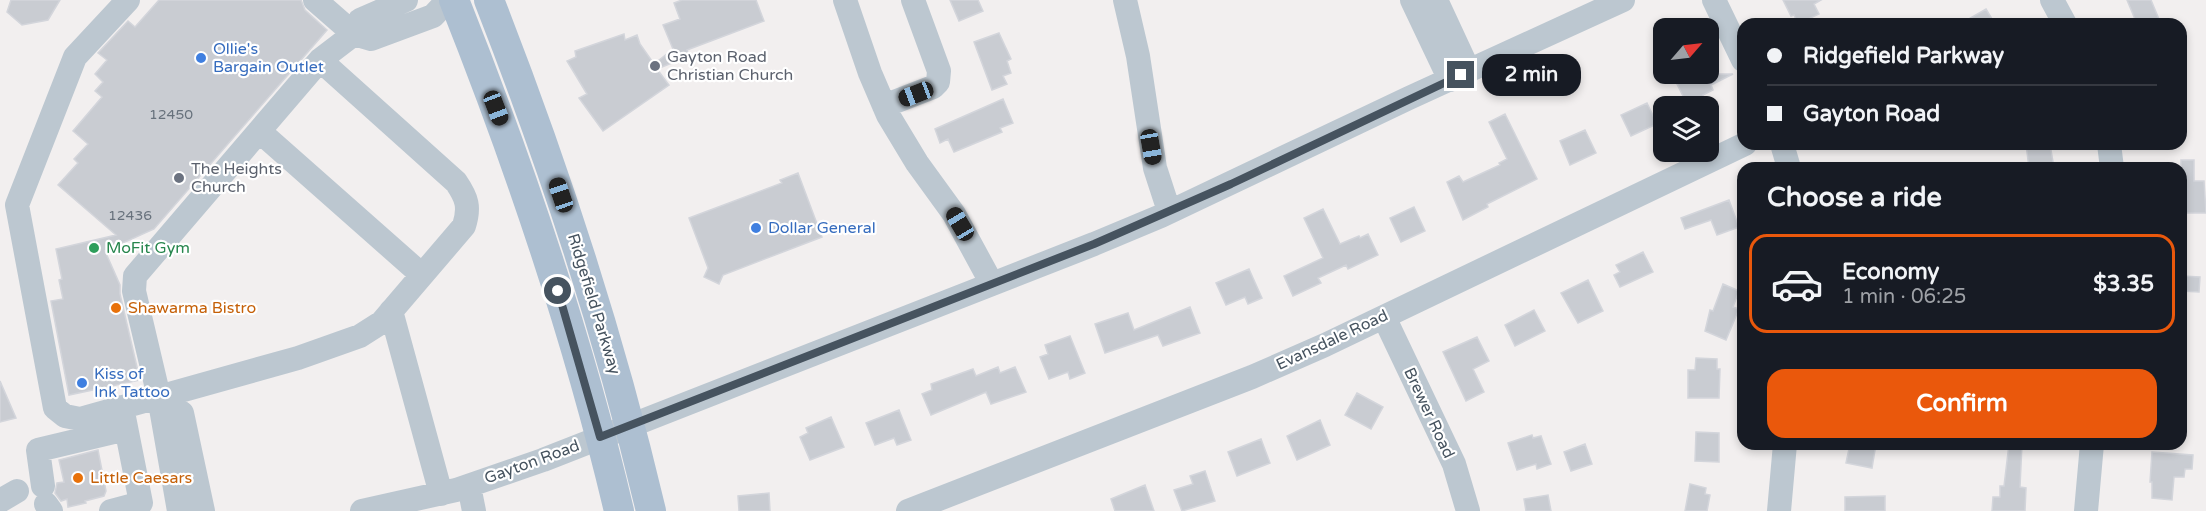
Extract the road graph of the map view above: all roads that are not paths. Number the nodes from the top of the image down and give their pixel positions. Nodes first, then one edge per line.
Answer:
1 (128, 0) edge
2 (406, 0) edge
3 (448, 0) edge
4 (454, 0) edge
5 (489, 0) edge
6 (845, 0) edge
7 (913, 0) edge
8 (1125, 0) edge
9 (1412, 0) edge
10 (1436, 0) edge
11 (1622, 0) edge
12 (1714, 0) edge
13 (2052, 0) edge
14 (326, 3) edge
15 (2062, 18) edge
16 (354, 34) junction
17 (1737, 48) edge
18 (320, 60) junction
19 (1459, 75) junction
20 (884, 106) junction
21 (259, 131) junction
22 (1737, 148) edge
23 (1169, 212) junction
24 (422, 275) junction
25 (992, 284) junction
26 (391, 311) junction
27 (1384, 317) junction
28 (159, 397) junction
29 (124, 418) junction
30 (630, 426) junction
31 (600, 437) junction
32 (1784, 450) edge
33 (2091, 450) edge
34 (469, 486) junction
35 (441, 494) junction
36 (47, 500) edge
37 (111, 511) edge
38 (179, 511) edge
39 (203, 511) edge
40 (362, 511) edge
41 (474, 511) edge
42 (619, 511) edge
43 (651, 511) edge
44 (908, 511) edge
45 (1468, 511) edge
46 (1779, 511) edge
47 (2086, 511) edge

1 - 29 street
2 - 16 street
3 - 16 street
4 - 31 main road, Ridgefield Parkway
5 - 30 main road, Ridgefield Parkway
6 - 20 street
7 - 20 street
8 - 23 street
9 - 19 street
10 - 19 street
11 - 19 street, Gayton Road
12 - 17 street
13 - 15 street
14 - 16 street
16 - 18 street
18 - 21 street
18 - 24 street
19 - 23 street, Gayton Road
20 - 25 street
21 - 24 street
21 - 28 street
22 - 27 street, Evansdale Road
23 - 25 street, Gayton Road
24 - 26 street
25 - 30 street, Gayton Road
26 - 28 street
26 - 35 street
27 - 44 street, Evansdale Road
27 - 45 street, Brewer Road
28 - 29 street
28 - 38 street
28 - 39 street
29 - 36 street
29 - 37 street
30 - 31 street, Gayton Road
30 - 43 main road, Ridgefield Parkway
31 - 34 street, Gayton Road
31 - 42 main road, Ridgefield Parkway
32 - 46 street
33 - 47 street
34 - 35 street, Gayton Road
34 - 41 street
35 - 40 street, Gayton Road

